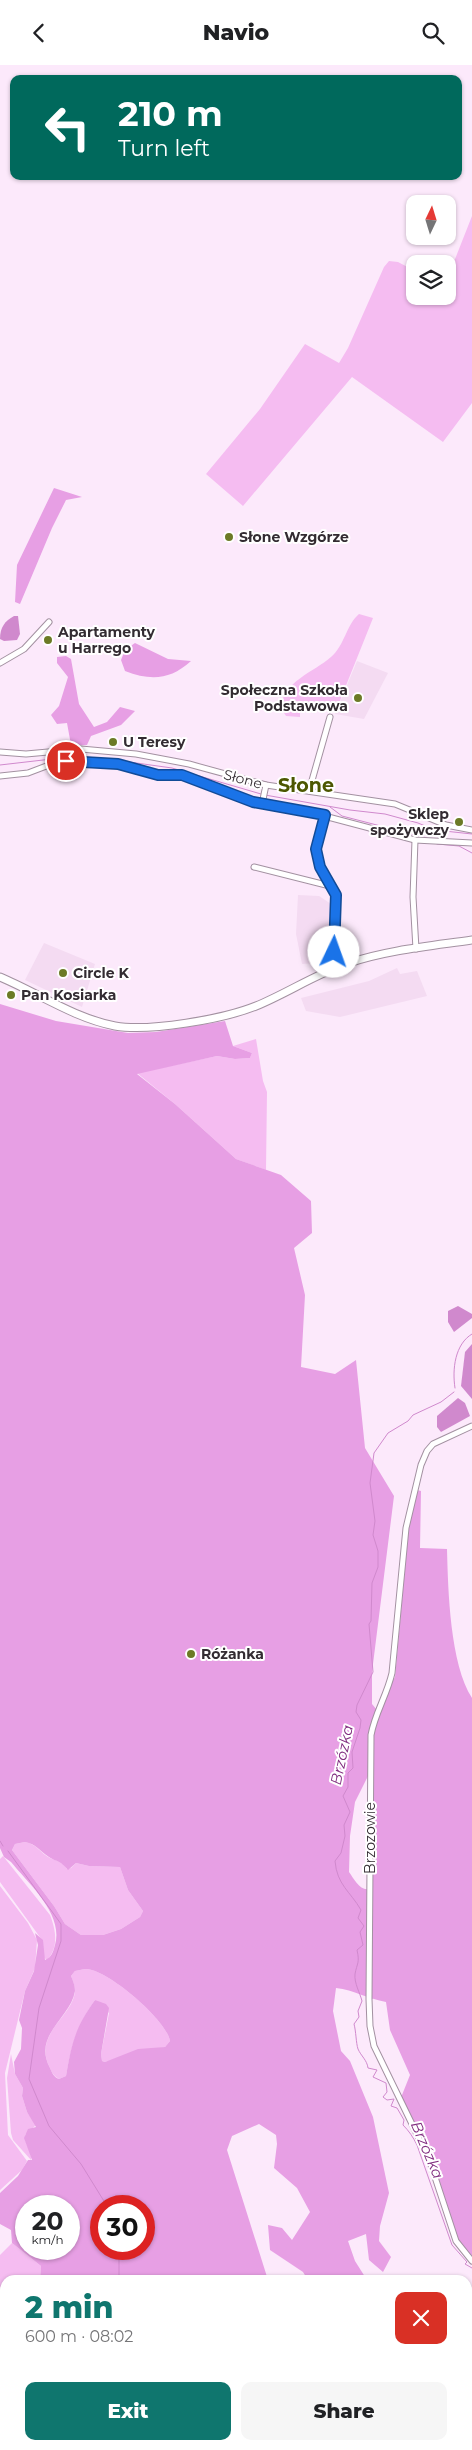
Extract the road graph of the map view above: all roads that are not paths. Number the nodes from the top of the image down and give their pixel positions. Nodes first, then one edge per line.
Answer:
1 (49, 622) dead end
2 (0, 663) edge
3 (330, 717) dead end
4 (0, 752) edge
5 (0, 776) edge
6 (266, 785) junction
7 (309, 791) junction
8 (263, 802) junction
9 (325, 815) junction
10 (472, 830) edge
11 (415, 840) junction
12 (472, 843) edge
13 (254, 867) dead end
14 (330, 886) junction
15 (472, 940) edge
16 (416, 949) junction
17 (337, 967) junction
18 (0, 977) edge
19 (472, 1426) edge
20 (472, 2261) edge

1 - 2 street
3 - 7 street
4 - 6 street, Słone
5 - 8 street
6 - 7 street, Słone
6 - 8 street
7 - 10 street, Słone
8 - 9 street
9 - 11 street
9 - 14 street
11 - 12 street
11 - 16 street
13 - 14 street
14 - 17 street
15 - 16 highway
16 - 17 highway
17 - 18 highway
19 - 20 street, Brzozowie

